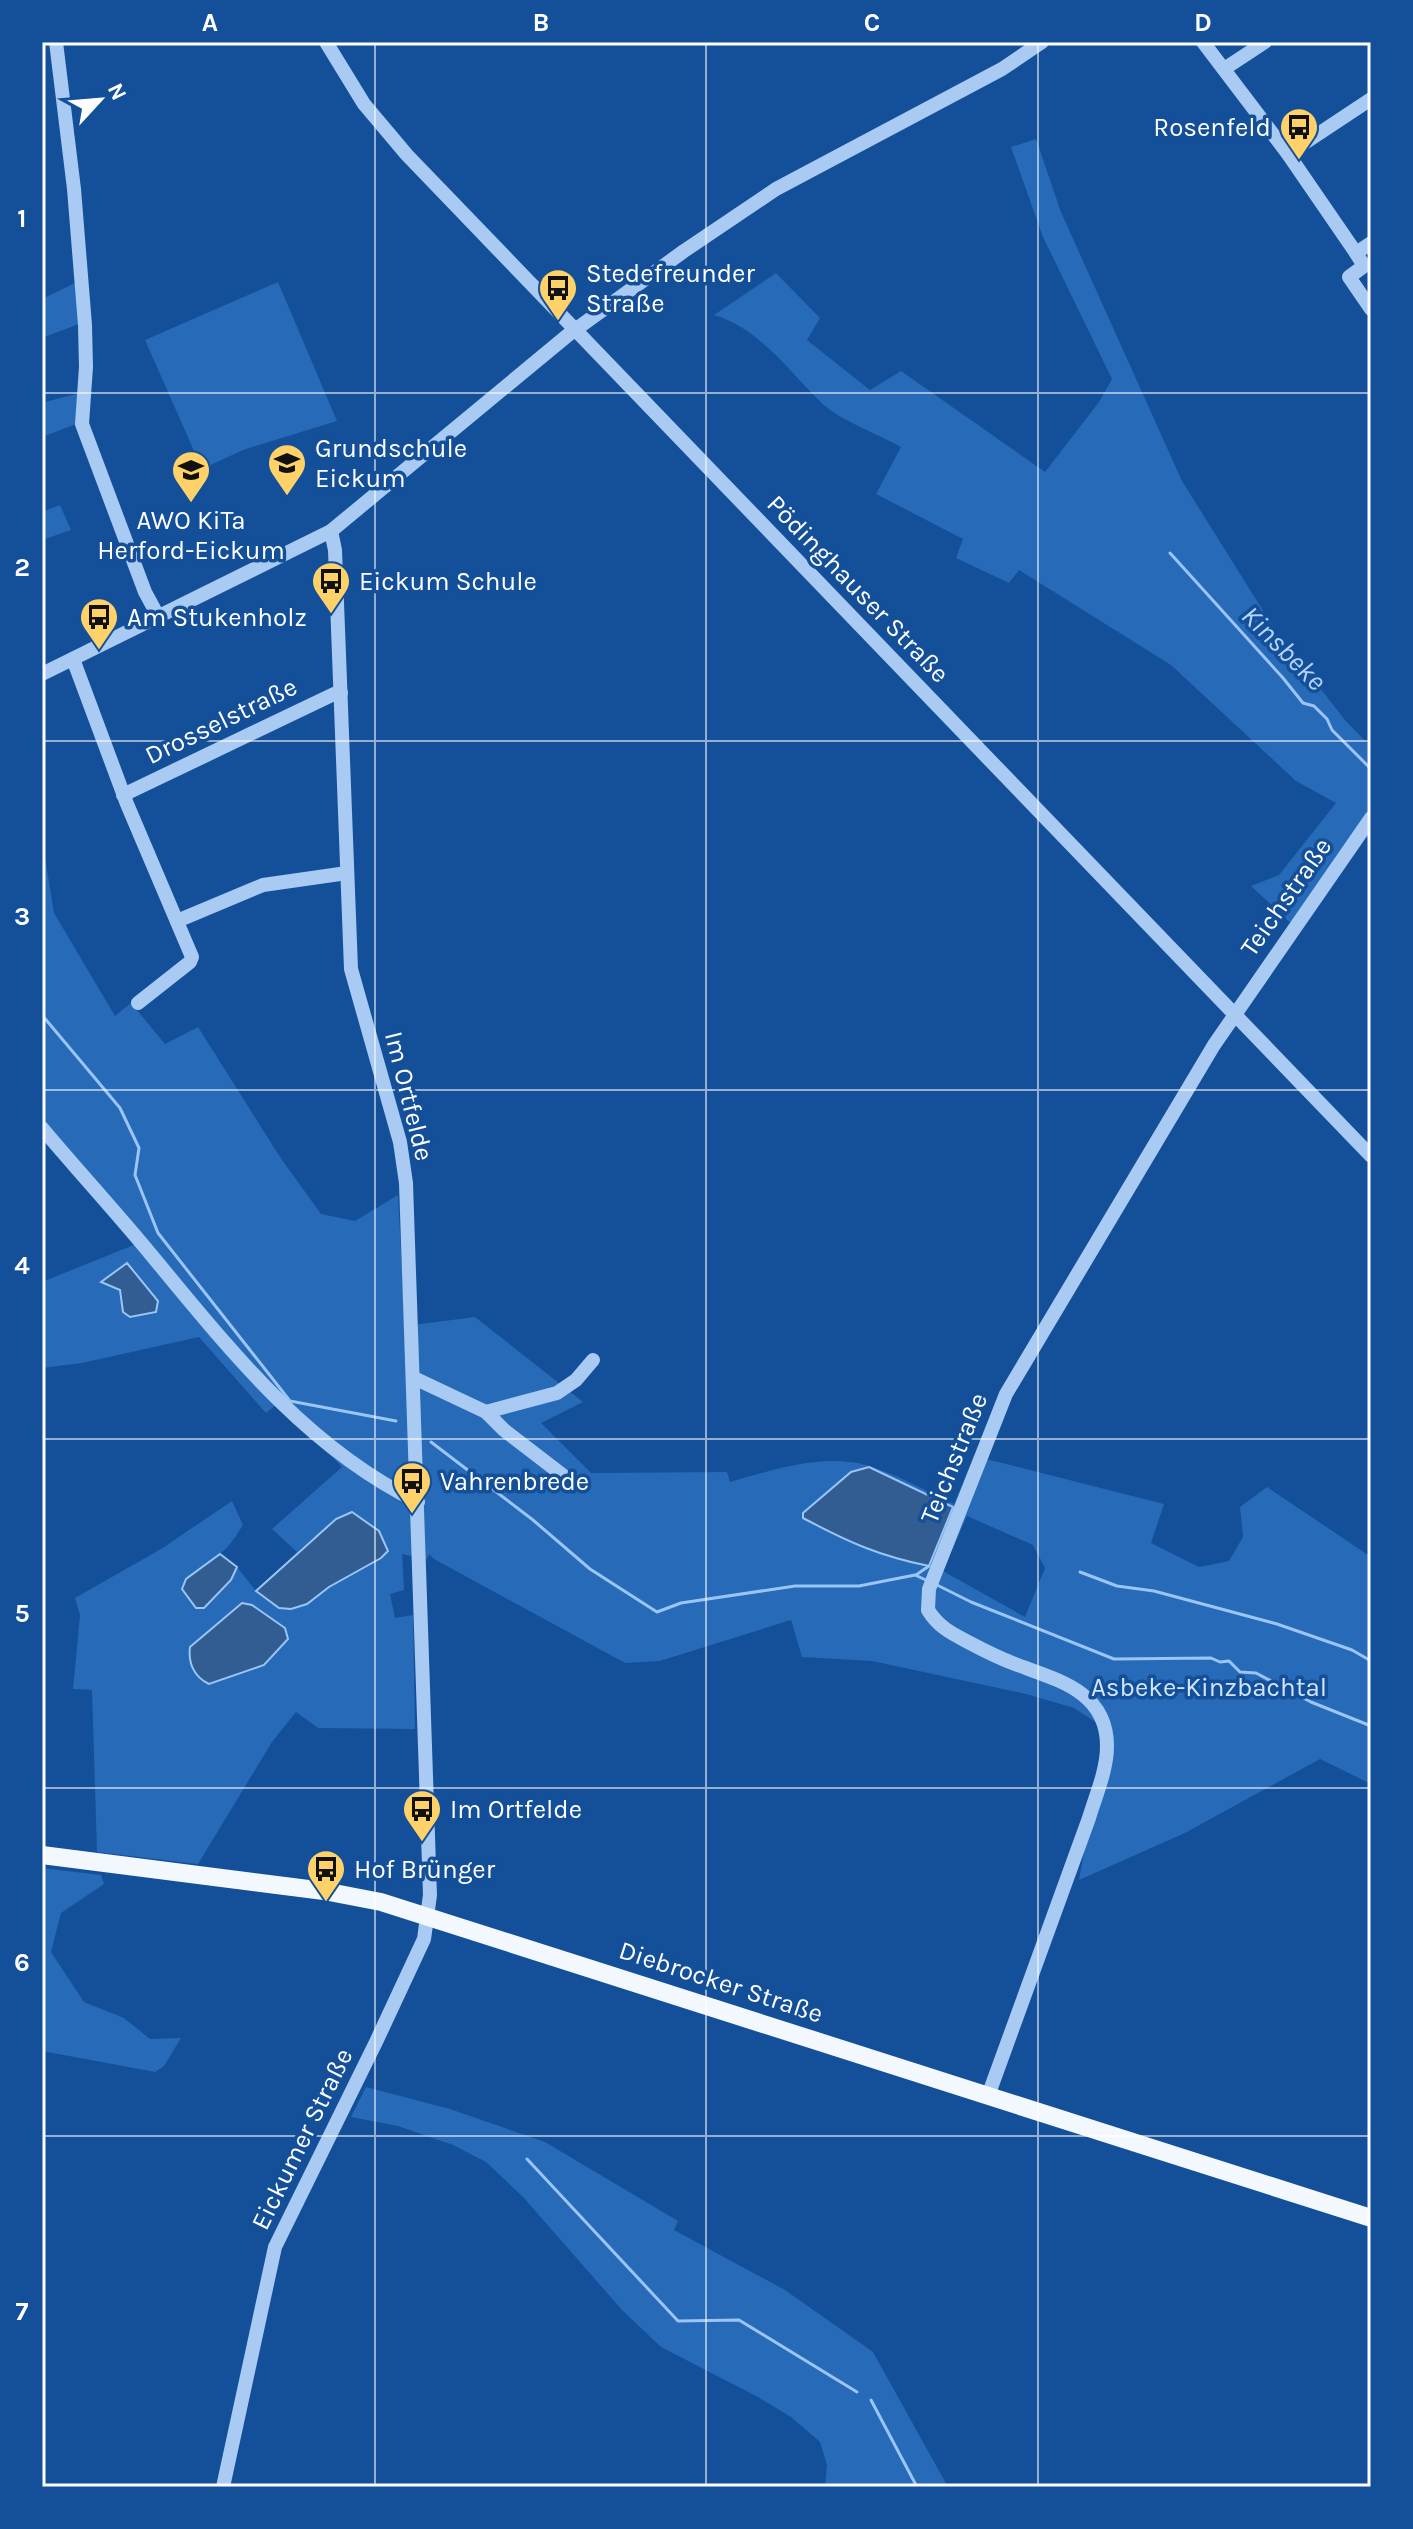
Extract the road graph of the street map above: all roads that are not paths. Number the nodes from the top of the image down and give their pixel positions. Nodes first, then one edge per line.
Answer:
1 (56, 42) edge
2 (326, 42) edge
3 (1042, 42) edge
4 (1203, 42) edge
5 (1265, 42) edge
6 (1224, 69) junction
7 (1371, 99) edge
8 (1288, 154) junction
9 (1371, 243) edge
10 (1356, 253) junction
11 (1371, 309) edge
12 (576, 331) junction
13 (331, 531) junction
14 (158, 616) junction
15 (73, 659) junction
16 (42, 674) edge
17 (341, 693) junction
18 (123, 795) junction
19 (1371, 818) edge
20 (347, 873) junction
21 (177, 921) junction
22 (138, 1003) dead end
23 (1234, 1013) junction
24 (42, 1128) edge
25 (1371, 1156) edge
26 (593, 1360) dead end
27 (414, 1378) junction
28 (486, 1412) junction
29 (569, 1480) dead end
30 (418, 1502) junction
31 (42, 1855) edge
32 (427, 1915) junction
33 (988, 2096) junction
34 (1371, 2218) edge
35 (223, 2487) edge

1 - 14 street
2 - 12 street, Pödinghauser Straße
3 - 12 street
4 - 6 street
5 - 6 street
6 - 8 street
7 - 8 street
8 - 10 street
9 - 10 street
10 - 11 street
12 - 13 street
12 - 23 street, Pödinghauser Straße
13 - 14 street
13 - 17 street, Im Ortfelde
14 - 15 street
15 - 16 street
15 - 18 street
17 - 18 street, Drosselstraße
17 - 20 street, Im Ortfelde
18 - 21 street
19 - 23 street, Teichstraße
20 - 21 street
20 - 27 street, Im Ortfelde
21 - 22 street
23 - 25 street, Pödinghauser Straße
23 - 33 street, Teichstraße
24 - 30 street
26 - 28 street
27 - 28 street
27 - 30 street, Im Ortfelde
28 - 29 street
30 - 32 street, Im Ortfelde
31 - 32 main road, Diebrocker Straße
32 - 33 main road, Diebrocker Straße
32 - 35 street, Eickumer Straße
33 - 34 main road, Diebrocker Straße

